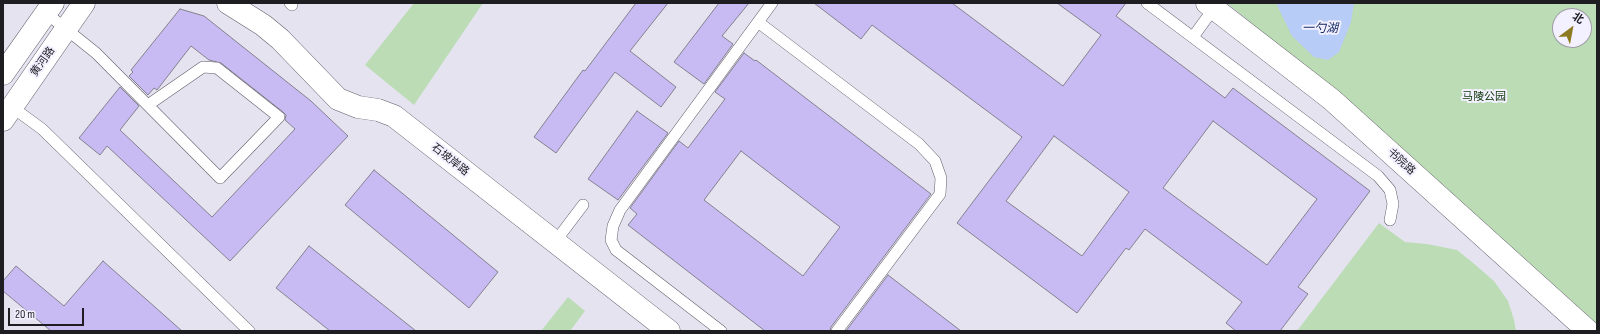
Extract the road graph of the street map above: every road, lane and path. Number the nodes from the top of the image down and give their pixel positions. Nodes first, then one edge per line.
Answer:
1 (84, 3) edge
2 (228, 3) edge
3 (772, 3) edge
4 (1147, 3) edge
5 (1210, 6) edge
6 (49, 8) edge
7 (758, 22) junction
8 (66, 29) junction
9 (1193, 37) junction
10 (3, 74) edge
11 (148, 105) junction
12 (8, 114) edge
13 (583, 205) dead end
14 (1390, 220) dead end
15 (555, 242) junction
16 (249, 331) edge
17 (668, 331) edge
18 (721, 331) edge
19 (838, 331) edge
20 (1588, 331) edge

1 - 8 street, 黄河路
2 - 15 street, 石坡岸路
3 - 7 lane
4 - 9 lane
5 - 9 lane
5 - 20 street, 书院路
6 - 8 lane
6 - 10 street
7 - 18 lane
7 - 19 lane
8 - 11 lane
8 - 12 street, 黄河路
9 - 14 lane
11 - 11 lane
12 - 16 lane
13 - 15 lane
15 - 17 street, 石坡岸路

